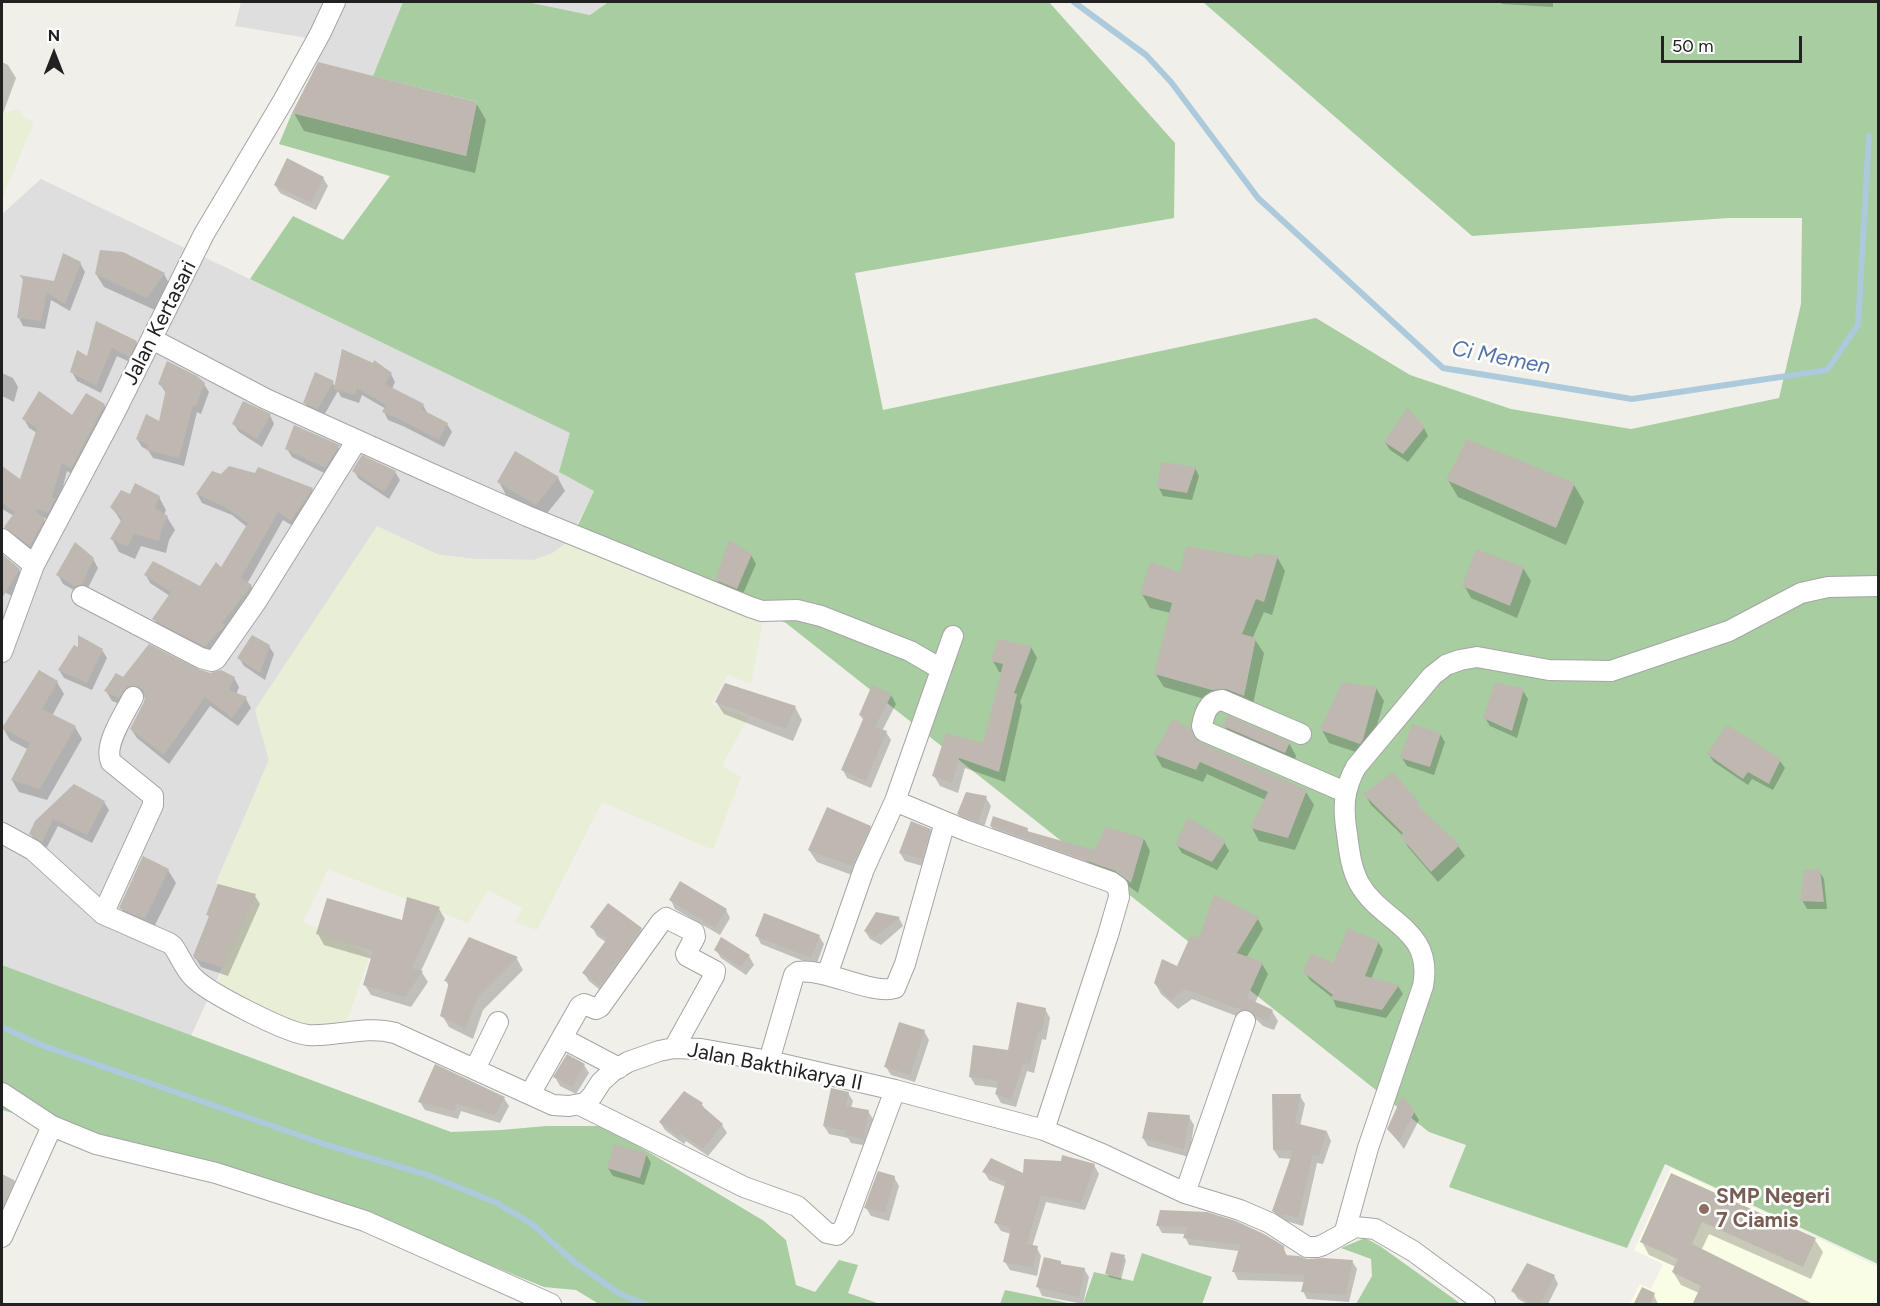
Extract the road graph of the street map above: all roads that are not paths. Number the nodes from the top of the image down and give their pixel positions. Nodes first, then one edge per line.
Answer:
1 (335, 2) edge
2 (152, 339) junction
3 (357, 440) junction
4 (2, 539) edge
5 (34, 565) junction
6 (1878, 586) edge
7 (81, 596) dead end
8 (953, 636) dead end
9 (2, 652) edge
10 (941, 669) junction
11 (133, 697) dead end
12 (1301, 735) dead end
13 (1345, 792) junction
14 (894, 801) junction
15 (945, 822) junction
16 (2, 833) edge
17 (103, 914) junction
18 (827, 975) junction
19 (1245, 1021) dead end
20 (498, 1022) dead end
21 (562, 1038) junction
22 (674, 1048) junction
23 (769, 1061) junction
24 (619, 1068) junction
25 (475, 1069) junction
26 (895, 1090) junction
27 (2, 1094) edge
28 (530, 1094) junction
29 (580, 1105) junction
30 (52, 1126) junction
31 (1044, 1130) junction
32 (1185, 1193) junction
33 (1345, 1231) junction
34 (2, 1237) edge
35 (551, 1305) edge
36 (1485, 1305) edge

1 - 2 street, Jalan Kertasari
2 - 3 street
2 - 5 street, Jalan Kertasari
3 - 7 street
3 - 10 street
4 - 5 street
5 - 9 street, Jalan Kertasari
6 - 13 street
8 - 10 street
10 - 14 street
11 - 17 street
12 - 13 street
13 - 33 street
14 - 15 street
14 - 18 street
15 - 18 street
15 - 31 street
16 - 17 street
17 - 25 street
18 - 23 street
19 - 32 street
20 - 25 street
21 - 22 street
21 - 24 street
21 - 28 street
22 - 23 street, Jalan Bakthikarya II
22 - 24 street, Jalan Bakthikarya II
23 - 26 street, Jalan Bakthikarya II
24 - 29 street, Jalan Bakthikarya II
25 - 28 street
26 - 29 street
26 - 31 street, Jalan Bakthikarya II
27 - 30 street
28 - 29 street
30 - 34 street
30 - 35 street
31 - 32 street, Jalan Bakthikarya II
32 - 33 street, Jalan Bakthikarya II
33 - 36 street, Jalan Bakthikarya II

